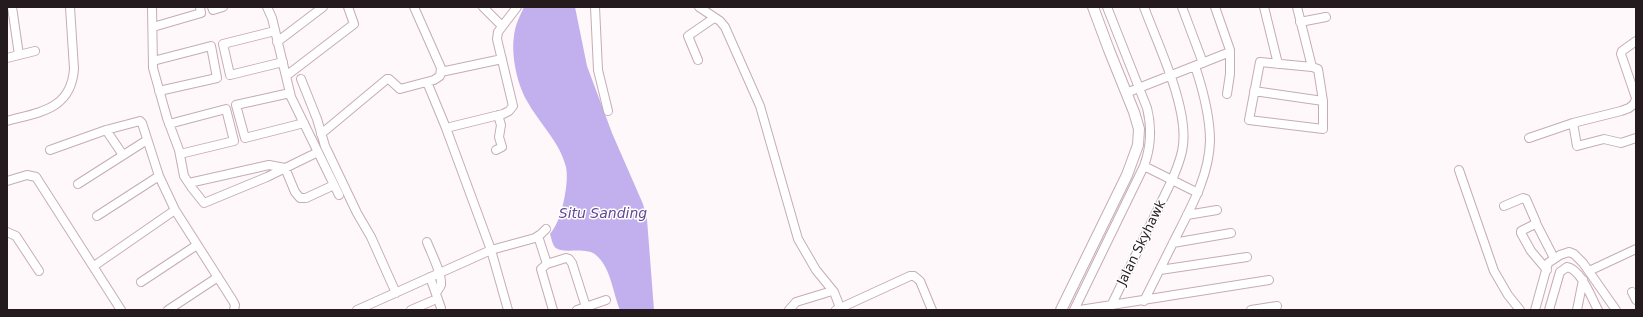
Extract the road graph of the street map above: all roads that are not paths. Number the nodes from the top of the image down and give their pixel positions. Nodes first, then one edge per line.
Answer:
1 (12, 7) edge
2 (70, 7) edge
3 (152, 7) edge
4 (200, 7) edge
5 (212, 7) edge
6 (223, 7) edge
7 (267, 7) edge
8 (323, 7) edge
9 (348, 7) edge
10 (414, 7) edge
11 (483, 7) edge
12 (517, 7) edge
13 (595, 7) edge
14 (699, 7) edge
15 (1093, 7) edge
16 (1107, 7) edge
17 (1144, 7) edge
18 (1215, 7) edge
19 (1264, 7) edge
20 (1297, 7) edge
21 (1185, 8) edge
22 (1326, 17) dead end
23 (714, 18) junction
24 (1300, 22) junction
25 (502, 26) junction
26 (153, 28) junction
27 (275, 31) junction
28 (1636, 41) edge
29 (278, 42) junction
30 (35, 51) dead end
31 (1230, 52) junction
32 (19, 55) junction
33 (7, 58) edge
34 (502, 58) junction
35 (698, 60) dead end
36 (153, 61) junction
37 (283, 62) junction
38 (1199, 64) junction
39 (1278, 64) junction
40 (1312, 67) junction
41 (441, 72) junction
42 (286, 76) junction
43 (1170, 76) junction
44 (301, 79) dead end
45 (427, 82) junction
46 (1139, 88) junction
47 (159, 91) junction
48 (1254, 91) junction
49 (290, 93) junction
50 (1126, 93) junction
51 (1227, 94) dead end
52 (1636, 99) edge
53 (1324, 101) junction
54 (608, 111) dead end
55 (498, 115) junction
56 (7, 121) edge
57 (1573, 122) junction
58 (304, 123) junction
59 (169, 124) junction
60 (446, 128) junction
61 (106, 130) junction
62 (321, 134) junction
63 (1529, 138) dead end
64 (1636, 138) edge
65 (147, 140) junction
66 (50, 150) dead end
67 (496, 150) dead end
68 (318, 152) junction
69 (123, 154) junction
70 (180, 154) junction
71 (1144, 166) junction
72 (284, 168) junction
73 (1459, 170) dead end
74 (159, 176) junction
75 (1172, 180) junction
76 (7, 181) edge
77 (189, 183) junction
78 (78, 184) dead end
79 (334, 185) junction
80 (1198, 193) junction
81 (340, 195) dead end
82 (1504, 206) dead end
83 (175, 210) junction
84 (1217, 210) dead end
85 (1187, 215) junction
86 (97, 216) dead end
87 (1536, 223) junction
88 (546, 229) dead end
89 (7, 232) edge
90 (1231, 233) dead end
91 (538, 236) junction
92 (427, 242) dead end
93 (1173, 243) junction
94 (197, 245) junction
95 (1636, 249) edge
96 (491, 250) junction
97 (1247, 257) dead end
98 (1554, 258) junction
99 (547, 264) junction
100 (94, 266) junction
101 (1160, 270) junction
102 (1547, 270) junction
103 (39, 271) dead end
104 (1589, 271) junction
105 (438, 274) junction
106 (218, 277) junction
107 (430, 277) junction
108 (1269, 280) dead end
109 (1583, 280) junction
110 (141, 282) dead end
111 (832, 290) junction
112 (1632, 292) dead end
113 (396, 293) junction
114 (436, 293) junction
115 (606, 300) dead end
116 (1636, 300) edge
117 (432, 301) dead end
118 (1144, 301) junction
119 (1111, 306) junction
120 (1276, 306) dead end
121 (422, 308) edge
122 (441, 308) dead end
123 (589, 308) edge
124 (122, 310) edge
125 (168, 310) edge
126 (234, 310) edge
127 (357, 310) edge
128 (411, 310) edge
129 (508, 310) edge
130 (553, 310) edge
131 (577, 310) edge
132 (789, 310) edge
133 (839, 310) edge
134 (932, 310) edge
135 (1061, 310) edge
136 (1074, 310) edge
137 (1080, 310) edge
138 (1251, 310) edge
139 (1520, 310) edge
140 (1535, 310) edge
141 (1549, 310) edge
142 (1577, 310) edge
143 (1598, 310) edge
144 (1616, 310) edge

1 - 32 street
2 - 56 street
3 - 26 street
4 - 26 street
5 - 6 street
7 - 27 street
8 - 29 street
9 - 42 street
10 - 41 street
11 - 25 street
12 - 25 street
13 - 54 street
14 - 23 street
15 - 50 street
16 - 46 street
17 - 43 street, Jalan Skyhawk
18 - 31 street
19 - 39 street
20 - 24 street
21 - 38 street
22 - 24 street
23 - 35 street
23 - 111 street
24 - 40 street
25 - 34 street
26 - 36 street
27 - 29 street
27 - 37 street
28 - 52 street
29 - 37 street
30 - 32 street
31 - 38 street
31 - 51 street
32 - 33 street
34 - 41 street
34 - 55 street
36 - 47 street
36 - 47 street
37 - 42 street
38 - 43 street
38 - 80 street
39 - 40 street
39 - 48 street
40 - 53 street
41 - 45 street
42 - 49 street
43 - 46 street
43 - 75 street, Jalan Skyhawk
44 - 62 street
45 - 60 street
45 - 62 street
46 - 50 street
46 - 71 street
47 - 59 street
48 - 53 street
48 - 53 street
49 - 58 street
49 - 58 street
50 - 135 street
52 - 57 street
55 - 60 street
55 - 67 street
57 - 63 street
57 - 64 street
58 - 68 street
59 - 70 street
59 - 70 street
60 - 96 street
61 - 65 street
61 - 66 street
61 - 69 street
62 - 113 street
65 - 69 street
65 - 74 street
68 - 72 street
68 - 79 street
69 - 78 street
70 - 77 street
71 - 75 street
71 - 136 street
72 - 77 street
72 - 77 street
72 - 79 street
73 - 139 street
74 - 83 street
74 - 86 street
75 - 80 street
75 - 119 street, Jalan Skyhawk
76 - 100 street
79 - 81 street
80 - 85 street
82 - 87 street
83 - 94 street
83 - 100 street
84 - 85 street
85 - 93 street
87 - 98 street
87 - 102 street
88 - 91 street
89 - 103 street
90 - 93 street
91 - 96 street
91 - 99 street
92 - 105 street
93 - 101 street
94 - 106 street
94 - 110 street
95 - 104 street
96 - 105 street
96 - 129 street
97 - 101 street
98 - 102 street
98 - 104 street
99 - 123 street
99 - 130 street
100 - 124 street
101 - 118 street
102 - 140 street
104 - 144 street
105 - 107 street
105 - 114 street
106 - 125 street
106 - 126 street
107 - 113 street
107 - 114 street
108 - 118 street
109 - 141 street
109 - 142 street
109 - 143 street
111 - 132 street
111 - 133 street
112 - 116 street
113 - 127 street
114 - 122 street
115 - 123 street
117 - 121 street
118 - 119 street
119 - 137 street
120 - 138 street
121 - 128 street
123 - 131 street
133 - 134 street

